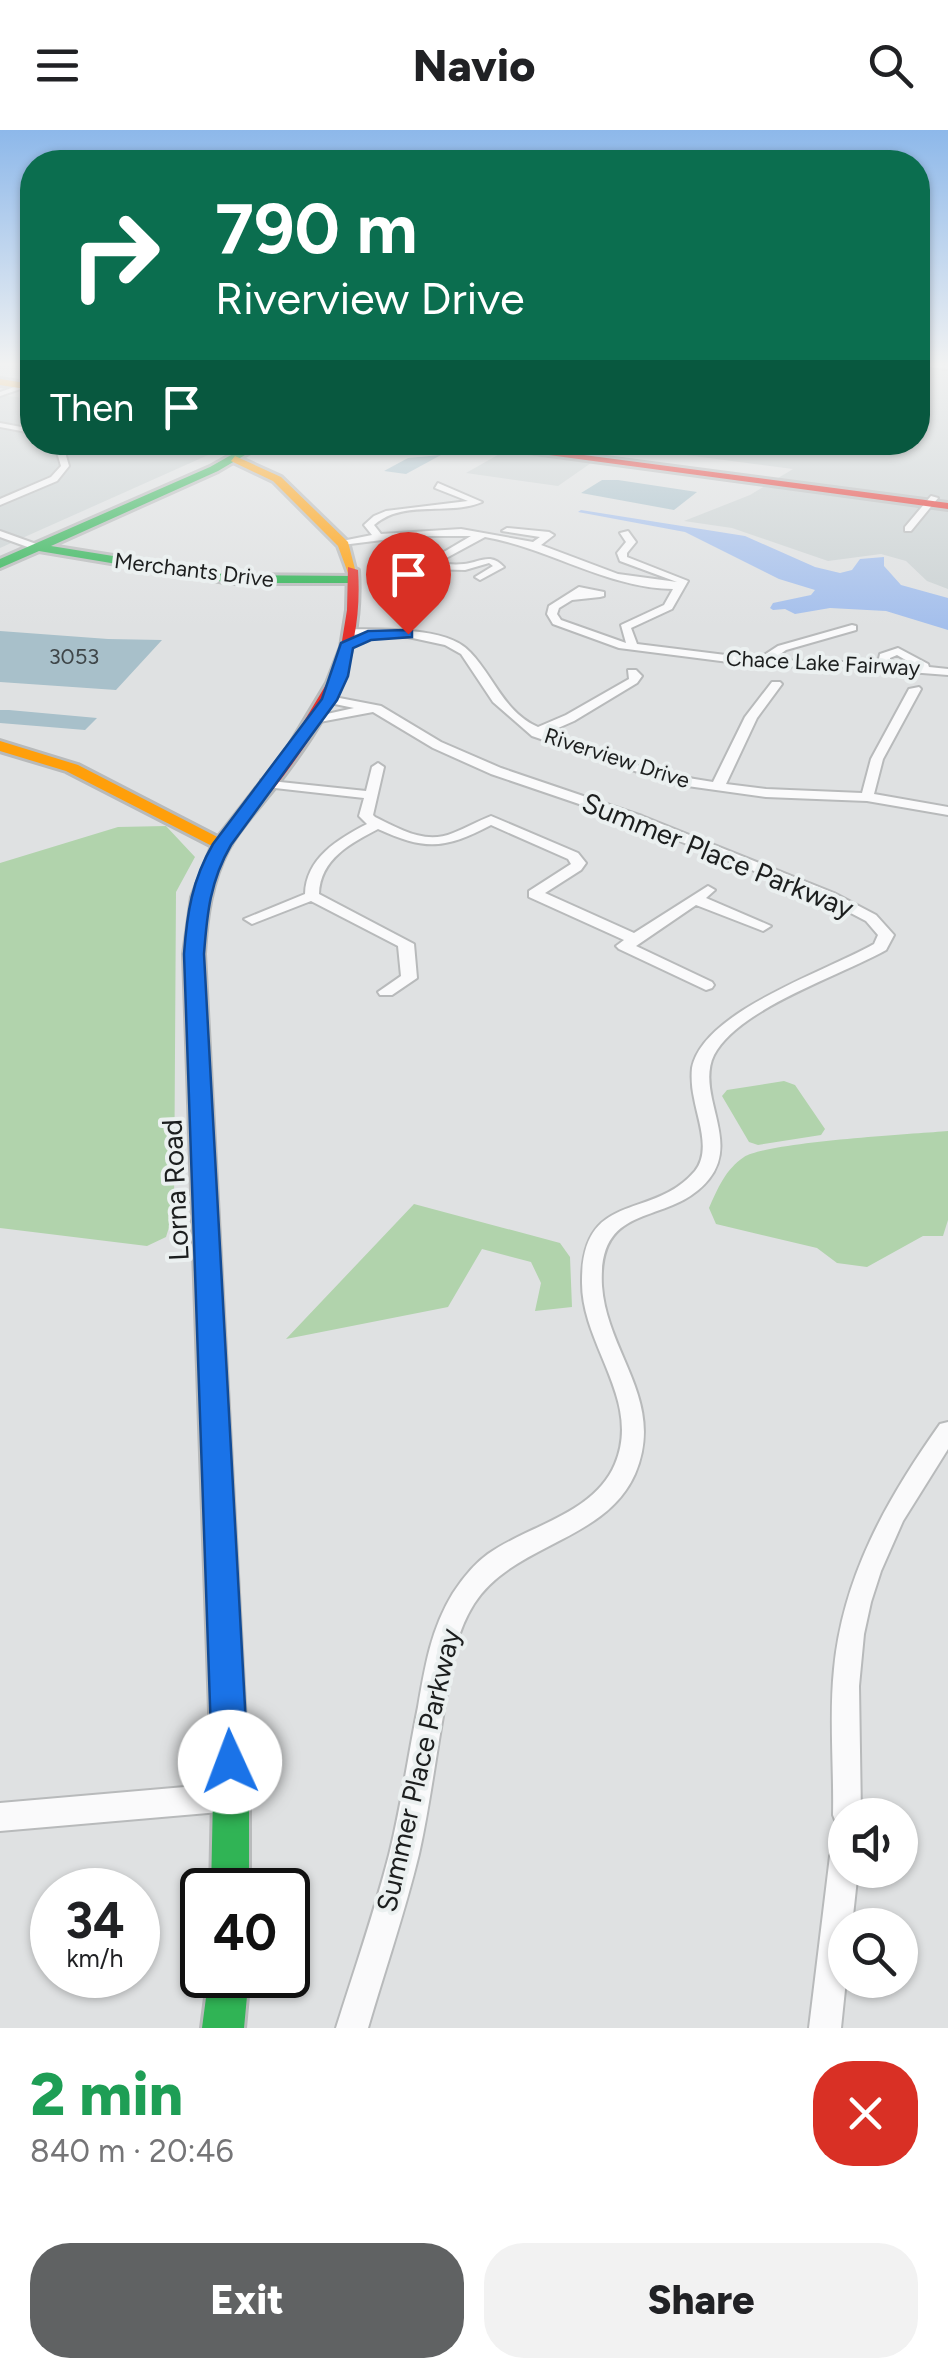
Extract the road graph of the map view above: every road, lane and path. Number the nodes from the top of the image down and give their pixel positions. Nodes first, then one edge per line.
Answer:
1 (62, 455) edge
2 (243, 455) edge
3 (562, 455) edge
4 (597, 455) edge
5 (230, 464) junction
6 (438, 486) dead end
7 (454, 492) junction
8 (0, 502) edge
9 (939, 502) edge
10 (429, 504) junction
11 (381, 513) junction
12 (359, 515) dead end
13 (908, 529) dead end
14 (501, 530) dead end
15 (625, 533) dead end
16 (0, 534) edge
17 (482, 534) junction
18 (378, 536) junction
19 (342, 542) junction
20 (0, 546) edge
21 (534, 546) junction
22 (36, 547) junction
23 (448, 551) junction
24 (489, 560) junction
25 (0, 564) edge
26 (480, 577) dead end
27 (354, 580) junction
28 (681, 586) junction
29 (568, 597) dead end
30 (852, 628) dead end
31 (347, 639) junction
32 (633, 647) junction
33 (760, 664) junction
34 (632, 672) dead end
35 (948, 672) edge
36 (776, 684) dead end
37 (916, 689) dead end
38 (329, 700) junction
39 (362, 710) junction
40 (389, 718) junction
41 (313, 721) junction
42 (536, 733) junction
43 (0, 746) edge
44 (378, 767) dead end
45 (266, 783) junction
46 (717, 788) junction
47 (370, 795) junction
48 (867, 797) junction
49 (948, 811) edge
50 (378, 824) junction
51 (222, 844) junction
52 (312, 896) junction
53 (252, 919) dead end
54 (763, 926) dead end
55 (635, 939) junction
56 (706, 985) dead end
57 (386, 992) dead end
58 (948, 1431) edge
59 (231, 1796) junction
60 (847, 1798) edge
61 (0, 1817) edge
62 (230, 1868) edge
63 (841, 1888) edge
64 (226, 1998) edge
65 (223, 2028) edge
66 (352, 2028) edge
67 (825, 2028) edge

1 - 8 street
2 - 5 street
3 - 9 street
4 - 9 street
5 - 19 street, Lorna Road
5 - 22 street
6 - 7 street
7 - 10 street
7 - 10 street
9 - 13 street
10 - 11 street
11 - 12 street
11 - 18 street
14 - 21 street
15 - 28 street
16 - 22 street
17 - 18 street
17 - 21 street
17 - 23 street
18 - 19 street
19 - 27 street, Lorna Road
20 - 22 street
21 - 28 street
22 - 25 street
22 - 27 street, Merchants Drive
23 - 24 street
23 - 24 street
24 - 26 street
27 - 31 street, Lorna Road
28 - 32 street
29 - 32 street, Chace Lake Fairway
30 - 33 street
31 - 38 street, Lorna Road
31 - 42 street, Riverview Drive
32 - 33 street, Chace Lake Fairway
33 - 35 street, Chace Lake Fairway
34 - 42 street
36 - 46 street
37 - 48 street
38 - 39 street, Summer Place Parkway
38 - 40 street, Summer Place Parkway
38 - 41 street, Lorna Road
39 - 40 street, Summer Place Parkway
39 - 41 street, Summer Place Parkway
40 - 66 street, Summer Place Parkway
41 - 45 street, Lorna Road
42 - 46 street, Riverview Drive
43 - 51 street
44 - 47 street
45 - 47 street
45 - 51 street, Lorna Road
46 - 48 street, Riverview Drive
47 - 50 street
48 - 49 street, Riverview Drive
50 - 52 street
50 - 55 street
51 - 59 street, Lorna Road
52 - 53 street
52 - 57 street
54 - 55 street
55 - 56 street
58 - 60 street
59 - 61 street
59 - 62 street, Lorna Road
63 - 67 street
64 - 65 street

